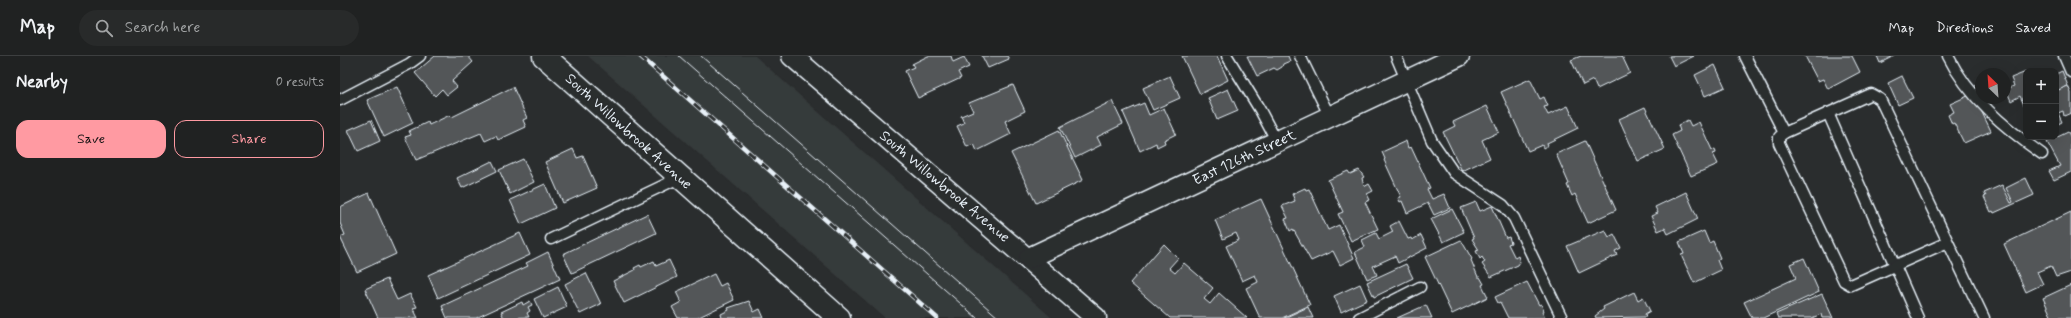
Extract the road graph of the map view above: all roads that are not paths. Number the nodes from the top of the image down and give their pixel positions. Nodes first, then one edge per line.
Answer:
1 (420, 56) edge
2 (544, 56) edge
3 (792, 56) edge
4 (1226, 56) edge
5 (1300, 56) edge
6 (1396, 56) edge
7 (1459, 56) edge
8 (1745, 56) edge
9 (1948, 56) edge
10 (2064, 56) edge
11 (2071, 72) edge
12 (1406, 81) junction
13 (340, 100) edge
14 (1828, 113) junction
15 (1330, 117) junction
16 (1784, 133) junction
17 (1277, 142) junction
18 (2042, 154) dead end
19 (681, 177) junction
20 (551, 239) dead end
21 (1948, 242) junction
22 (1029, 258) junction
23 (1896, 266) junction
24 (1420, 287) dead end
25 (839, 318) edge
26 (1096, 318) edge
27 (1359, 318) edge
28 (1562, 318) edge
29 (1918, 318) edge
30 (1984, 318) edge

1 - 13 lane
2 - 19 street, South Willowbrook Avenue
3 - 22 street, South Willowbrook Avenue
4 - 17 lane
5 - 15 lane
6 - 12 lane
7 - 12 street, East 126th Street
8 - 16 lane
9 - 18 lane
10 - 11 lane
12 - 15 street, East 126th Street
12 - 28 lane
14 - 16 lane
14 - 21 lane
14 - 23 lane
15 - 17 street, East 126th Street
16 - 23 lane
17 - 22 street, East 126th Street
19 - 20 lane
19 - 25 street, South Willowbrook Avenue
21 - 23 lane
21 - 30 lane
22 - 26 street, South Willowbrook Avenue
23 - 29 lane
24 - 27 lane

